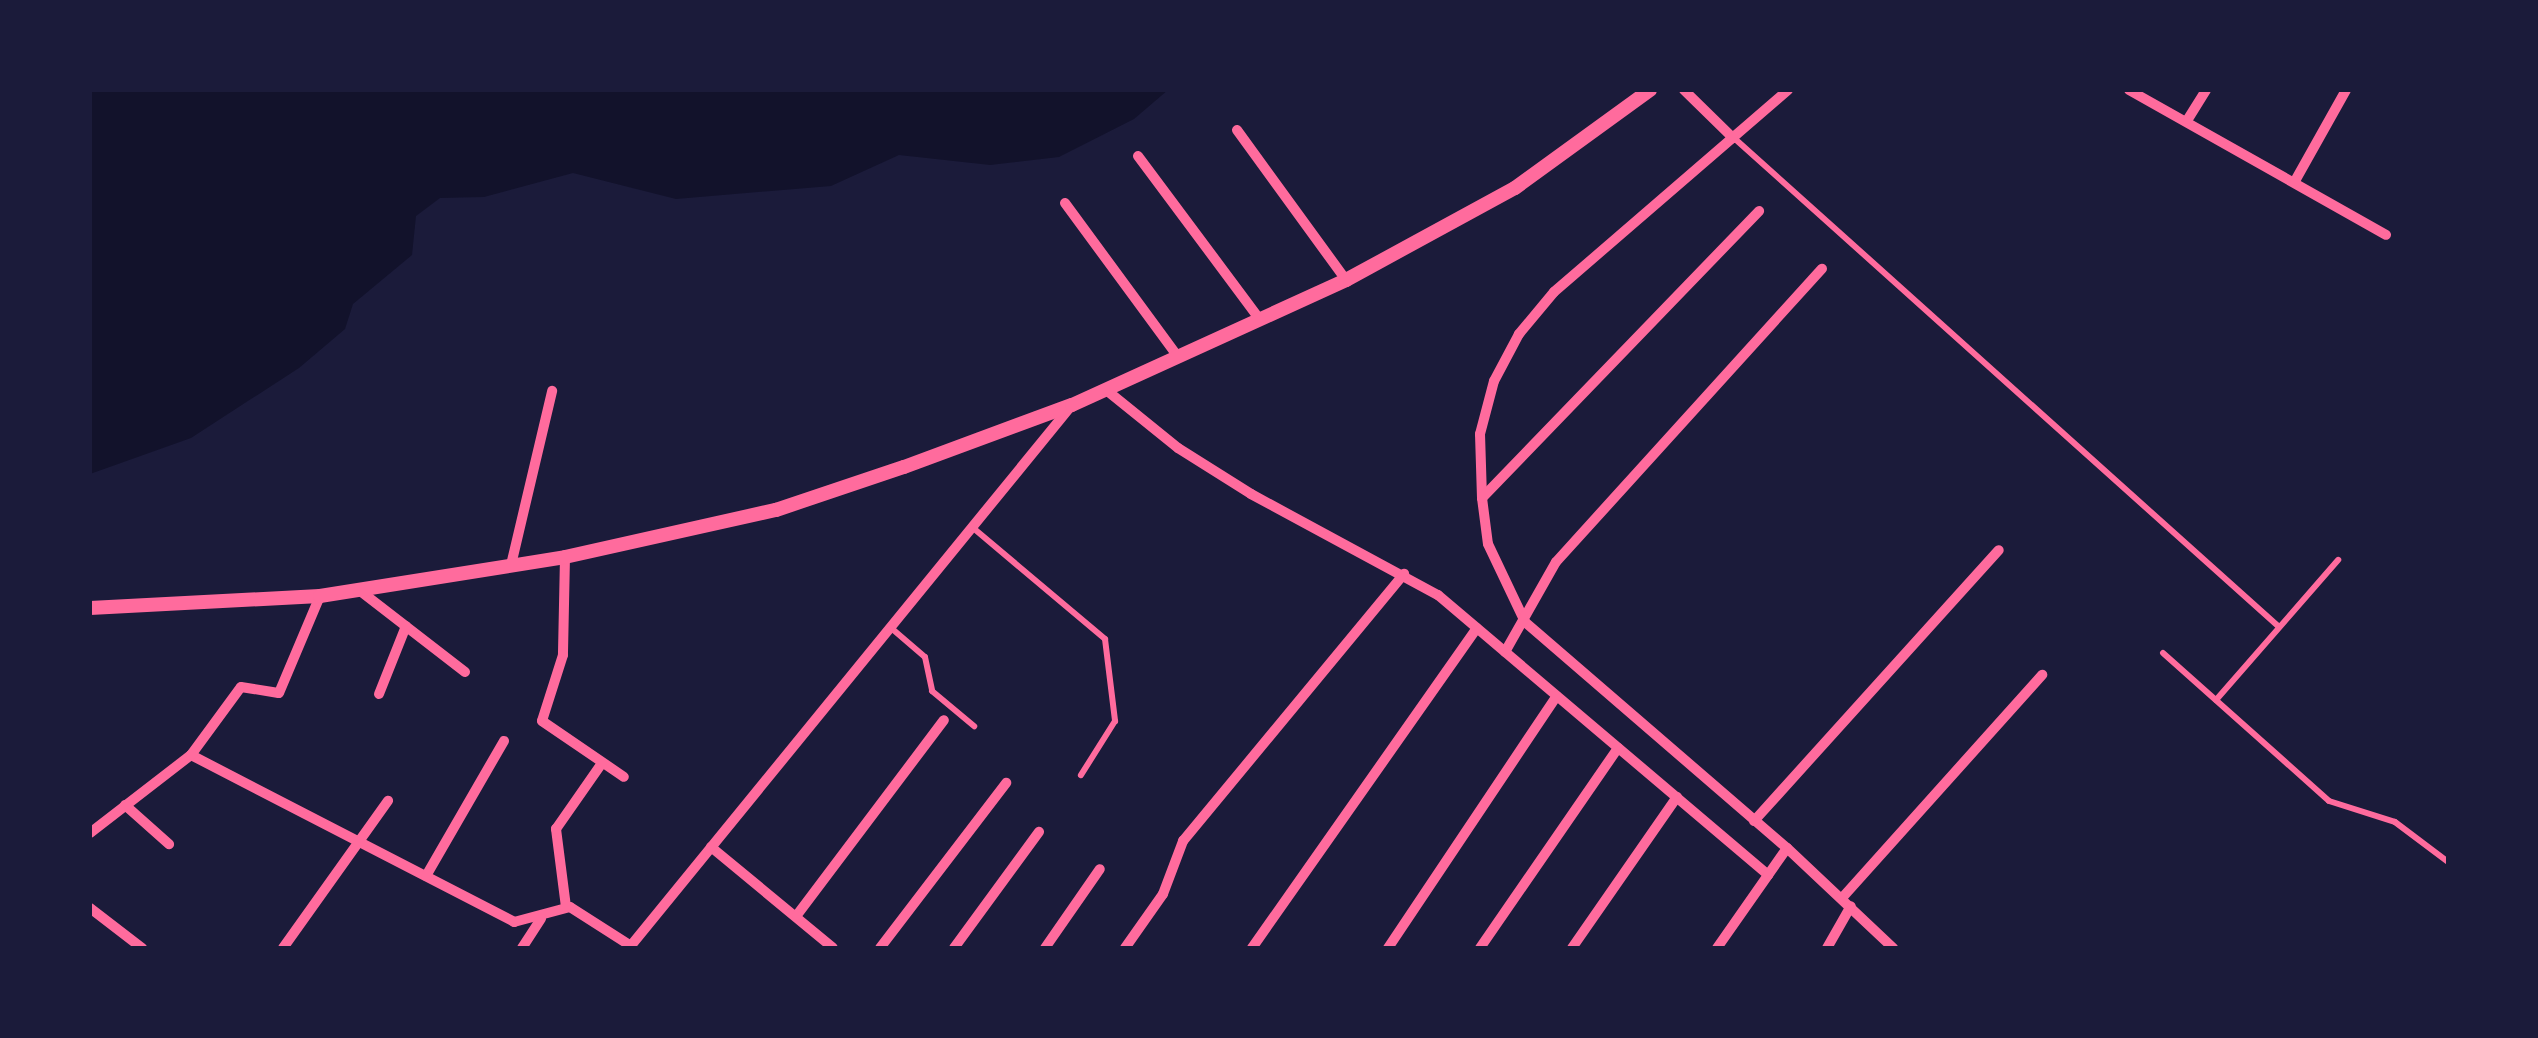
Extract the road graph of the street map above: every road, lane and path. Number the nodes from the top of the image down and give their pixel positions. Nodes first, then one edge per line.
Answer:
1 (1650, 90) edge
2 (1684, 90) edge
3 (1788, 90) edge
4 (2129, 90) edge
5 (2206, 90) edge
6 (2346, 90) edge
7 (2188, 120) junction
8 (1237, 130) dead end
9 (1733, 138) junction
10 (1138, 156) dead end
11 (2295, 181) junction
12 (1065, 204) dead end
13 (1759, 211) dead end
14 (2386, 235) dead end
15 (1822, 269) dead end
16 (1346, 280) junction
17 (1258, 317) junction
18 (1174, 353) junction
19 (1104, 388) junction
20 (552, 391) dead end
21 (1072, 405) junction
22 (1482, 498) junction
23 (972, 526) junction
24 (1999, 550) dead end
25 (566, 556) junction
26 (2338, 560) dead end
27 (511, 566) junction
28 (1404, 574) junction
29 (358, 590) junction
30 (320, 596) junction
31 (90, 608) edge
32 (1525, 622) junction
33 (406, 626) junction
34 (890, 627) junction
35 (2279, 627) junction
36 (1477, 628) junction
37 (1505, 652) junction
38 (2163, 653) dead end
39 (465, 672) dead end
40 (2042, 675) dead end
41 (379, 694) dead end
42 (1557, 696) junction
43 (2216, 700) junction
44 (944, 720) dead end
45 (974, 726) dead end
46 (504, 741) dead end
47 (1618, 748) junction
48 (191, 755) junction
49 (602, 763) junction
50 (1081, 775) dead end
51 (624, 777) dead end
52 (1006, 783) dead end
53 (1677, 797) junction
54 (388, 801) dead end
55 (125, 805) junction
56 (1754, 821) junction
57 (90, 832) edge
58 (1038, 832) dead end
59 (361, 842) junction
60 (169, 844) dead end
61 (712, 846) junction
62 (1787, 848) junction
63 (2448, 862) edge
64 (1100, 869) dead end
65 (1768, 875) junction
66 (426, 876) junction
67 (1842, 898) junction
68 (566, 906) junction
69 (1852, 906) junction
70 (90, 908) edge
71 (797, 915) junction
72 (541, 918) junction
73 (287, 943) edge
74 (630, 947) edge
75 (142, 948) edge
76 (303, 948) edge
77 (522, 948) edge
78 (834, 948) edge
79 (880, 948) edge
80 (954, 948) edge
81 (1045, 948) edge
82 (1125, 948) edge
83 (1252, 948) edge
84 (1388, 948) edge
85 (1480, 948) edge
86 (1572, 948) edge
87 (1717, 948) edge
88 (1827, 948) edge
89 (1893, 948) edge

1 - 16 street
2 - 9 street
3 - 9 street
4 - 7 street
5 - 7 street
6 - 11 street
7 - 11 street
8 - 16 street
9 - 22 street
9 - 35 lane
10 - 17 street
11 - 14 street
12 - 18 street
13 - 22 street
15 - 32 street
16 - 17 street
17 - 18 street
18 - 19 street
19 - 21 street
19 - 28 street
20 - 27 street
21 - 23 street
21 - 25 street
22 - 32 street
23 - 34 street
23 - 50 lane
24 - 56 street
25 - 27 street
25 - 49 street
26 - 35 lane
27 - 29 street
28 - 36 street
28 - 82 street
29 - 30 street
29 - 33 street
30 - 31 street
30 - 48 street
32 - 37 street
32 - 56 street
33 - 39 street
33 - 41 street
34 - 45 lane
34 - 61 street
35 - 43 lane
36 - 37 street
36 - 83 street
37 - 42 street
38 - 43 lane
40 - 67 street
42 - 47 street
42 - 84 street
43 - 63 lane
44 - 71 street
46 - 66 street
47 - 53 street
47 - 85 street
48 - 55 street
48 - 59 street
49 - 51 street
49 - 68 street
52 - 79 street
53 - 65 street
53 - 86 street
54 - 59 street
55 - 57 street
55 - 60 street
56 - 62 street
58 - 80 street
59 - 66 street
59 - 73 street
61 - 71 street
61 - 74 street
62 - 65 street
62 - 67 street
64 - 81 street
65 - 87 street
66 - 72 street
67 - 69 street
68 - 72 street
68 - 74 street
69 - 88 street
69 - 89 street
70 - 75 street
71 - 78 street
72 - 77 street
73 - 76 street

